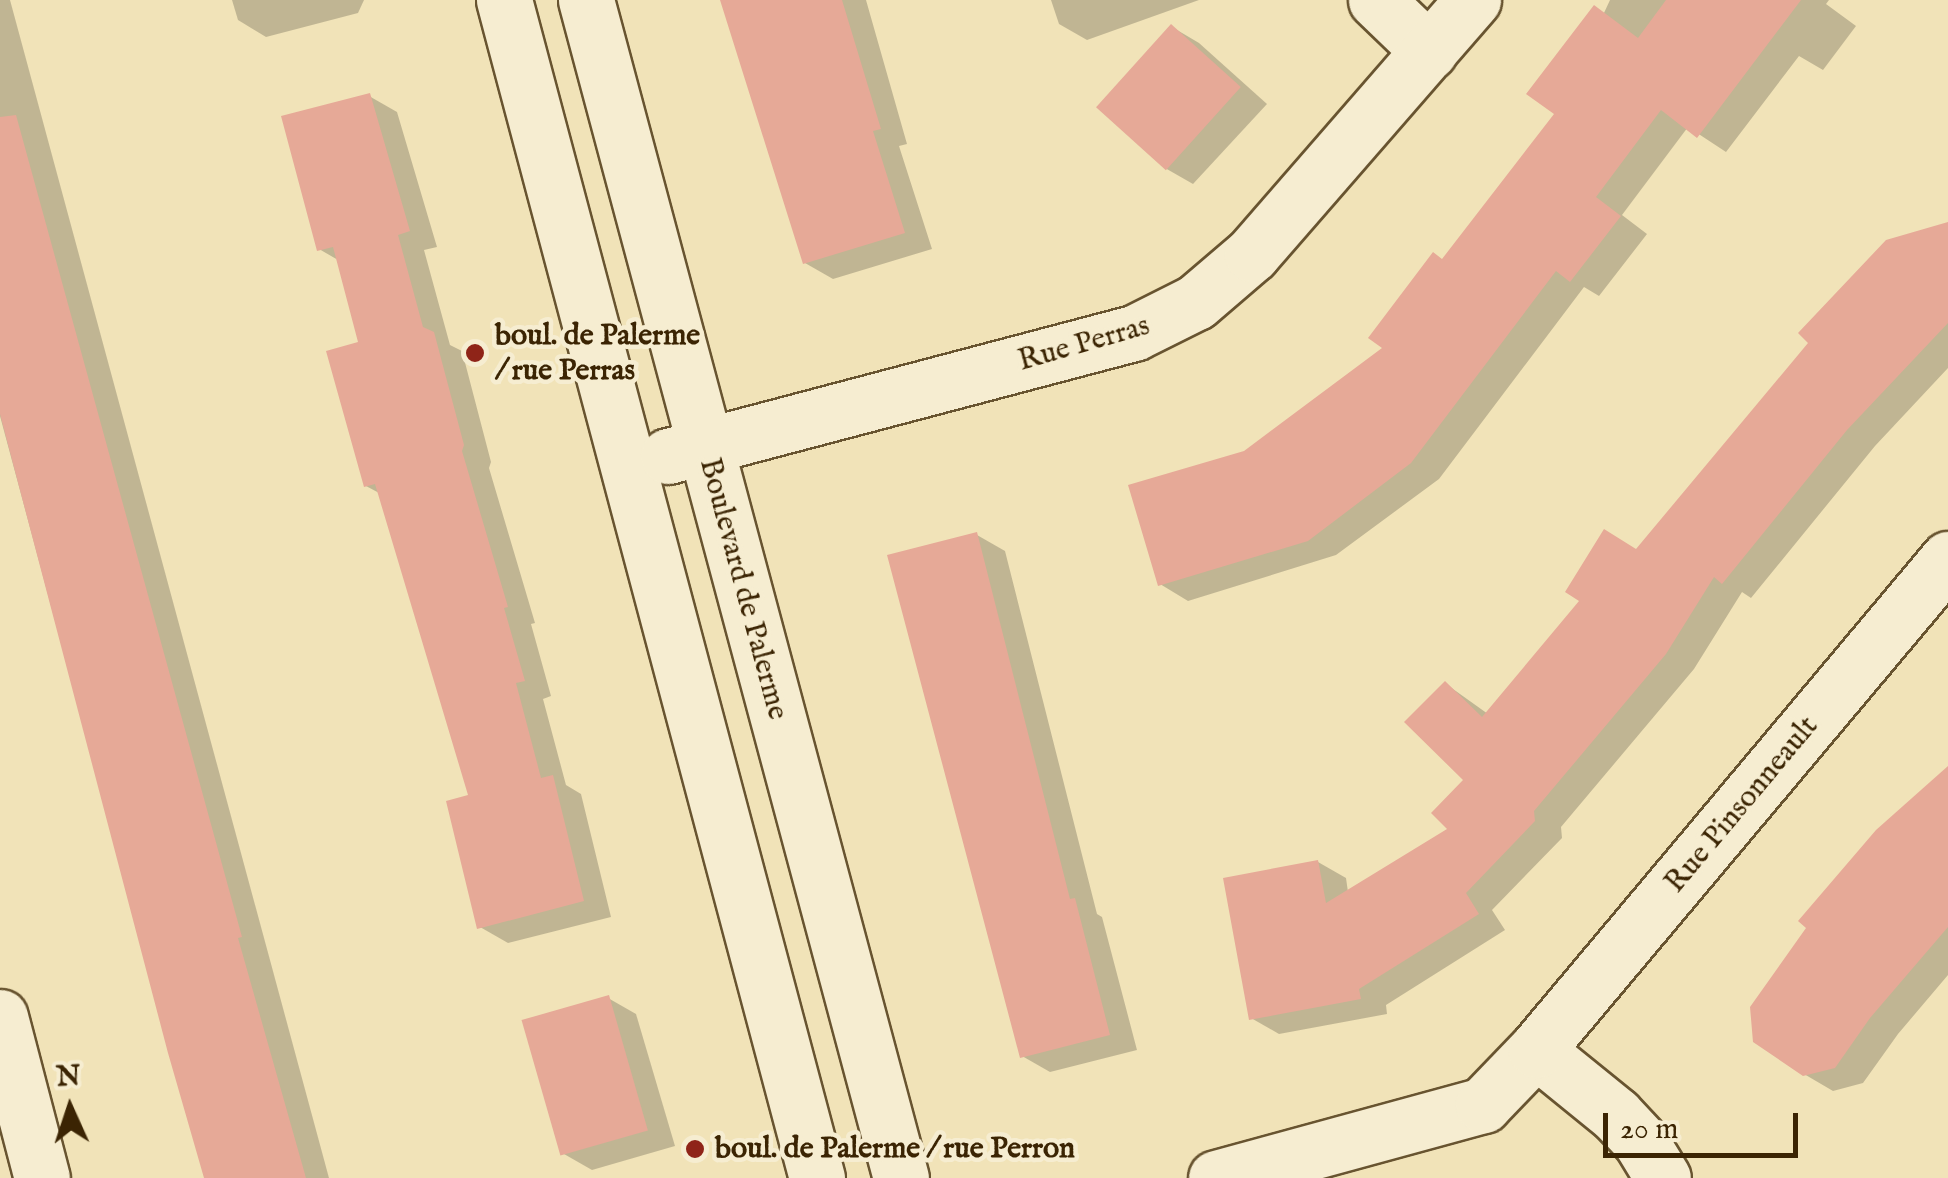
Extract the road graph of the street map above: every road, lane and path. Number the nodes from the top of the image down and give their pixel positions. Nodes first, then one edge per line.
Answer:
1 (504, 0) edge
2 (586, 0) edge
3 (1376, 0) edge
4 (1473, 0) edge
5 (1429, 51) junction
6 (705, 446) junction
7 (630, 467) junction
8 (1948, 559) edge
9 (0, 1017) edge
10 (1536, 1050) junction
11 (42, 1178) edge
12 (817, 1178) edge
13 (901, 1178) edge
14 (1216, 1178) edge
15 (1663, 1178) edge

1 - 7 street
2 - 6 street, Boulevard de Palerme
3 - 5 street
4 - 5 street, Rue Perras
5 - 6 street, Rue Perras
6 - 7 street, Rue Perras
6 - 13 street, Boulevard de Palerme
7 - 12 street
8 - 10 street, Rue Pinsonneault
9 - 11 street
10 - 14 street, Rue Pinsonneault
10 - 15 street

